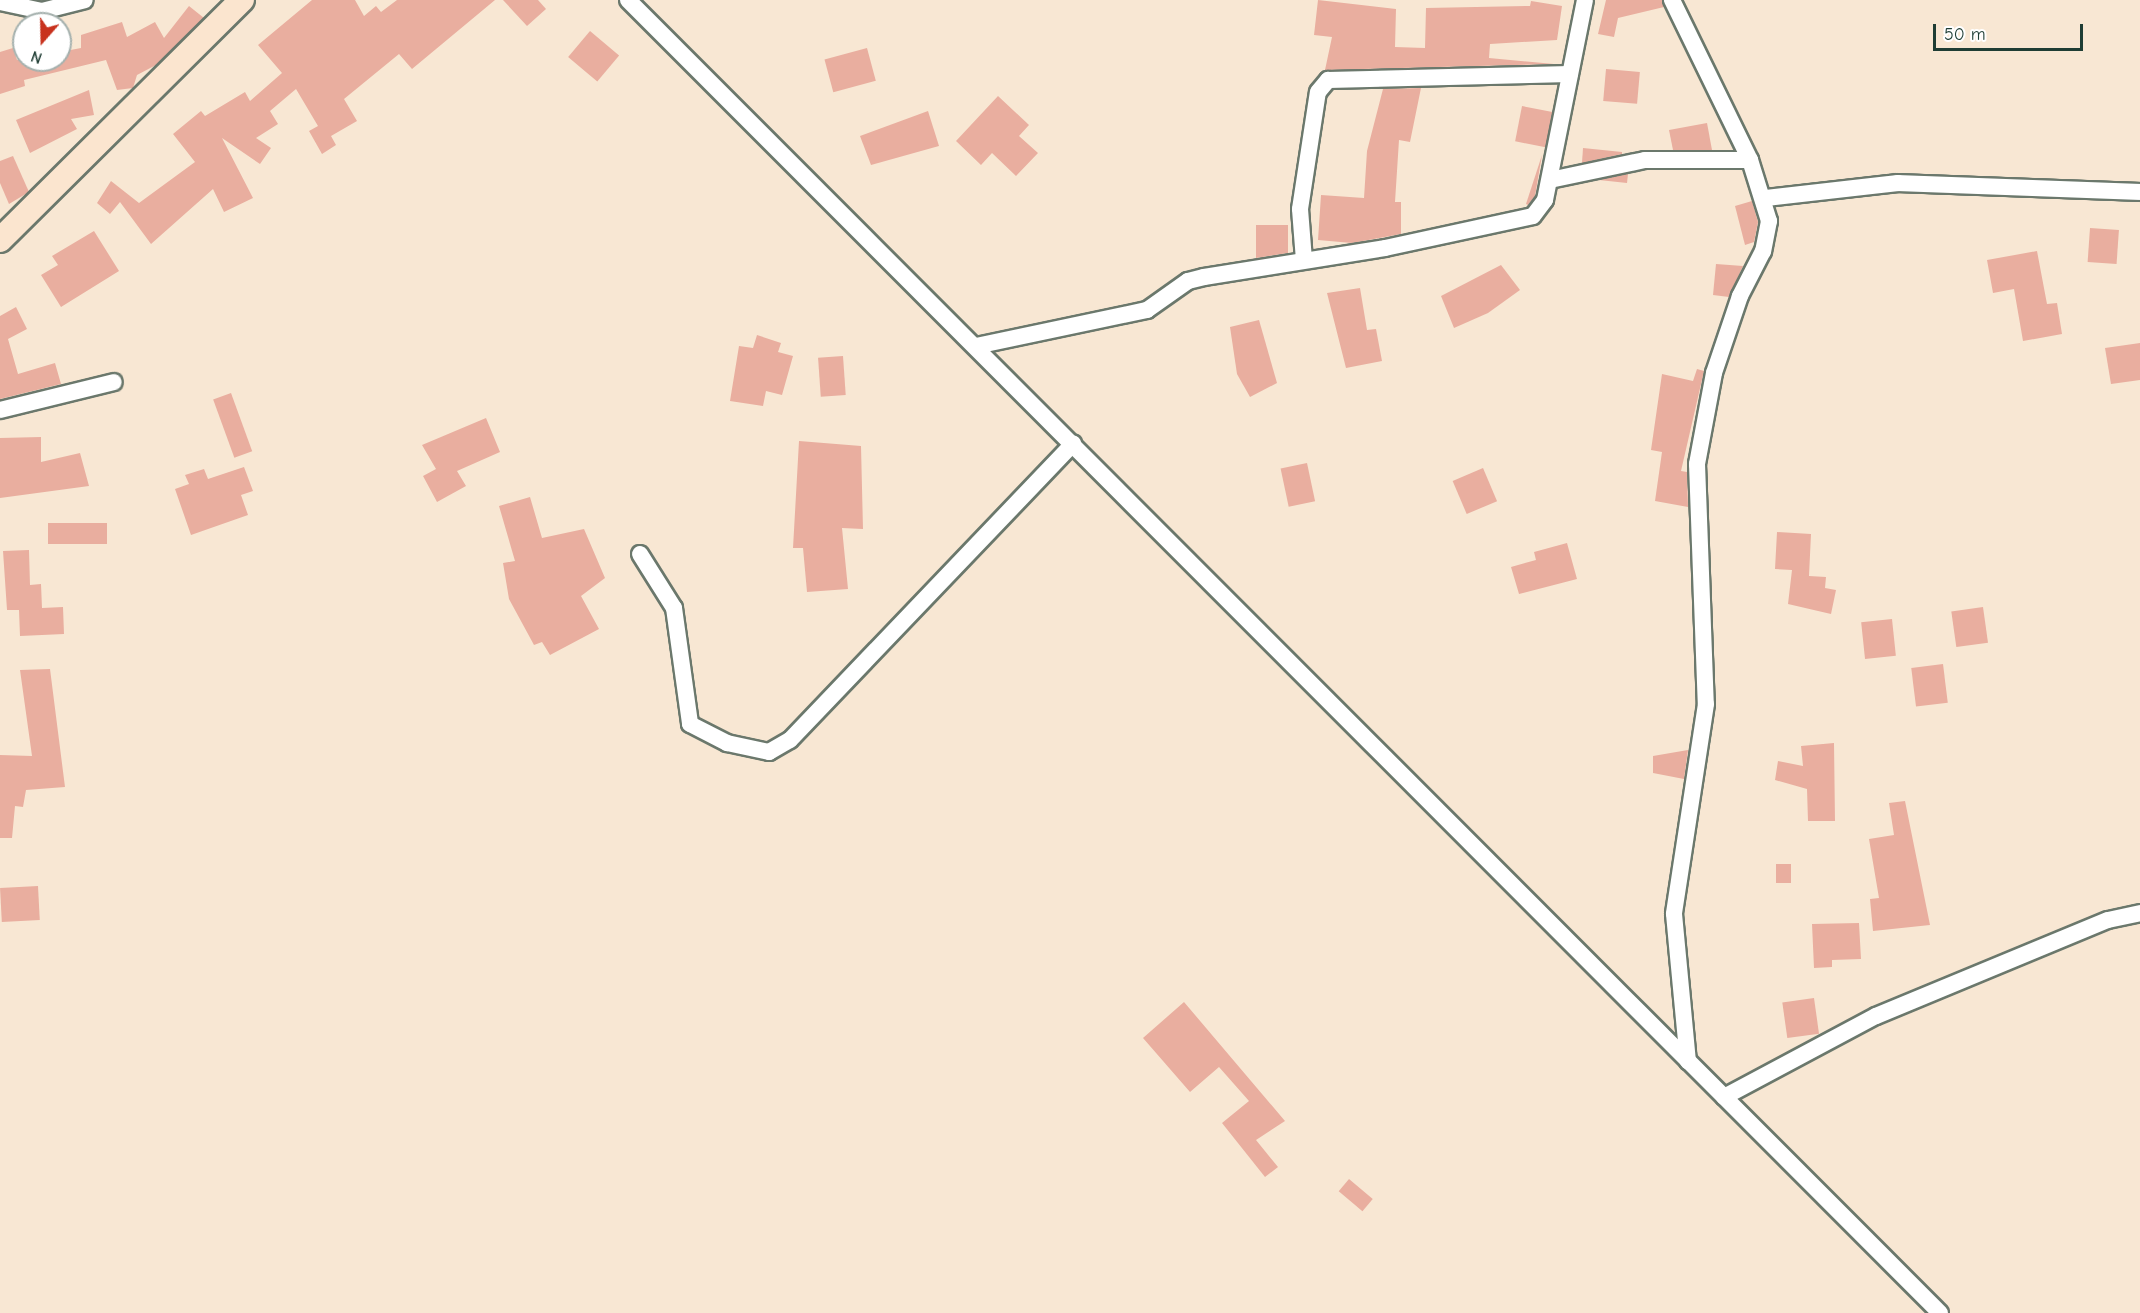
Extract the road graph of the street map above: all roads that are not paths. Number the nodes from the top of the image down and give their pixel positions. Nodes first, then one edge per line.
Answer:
1 (85, 0) edge
2 (628, 0) edge
3 (1584, 0) edge
4 (1672, 0) edge
5 (0, 2) edge
6 (236, 2) edge
7 (1570, 74) junction
8 (1750, 160) junction
9 (1550, 180) junction
10 (2140, 192) edge
11 (1766, 198) junction
12 (0, 240) edge
13 (1304, 260) junction
14 (976, 346) junction
15 (114, 382) dead end
16 (0, 410) edge
17 (1073, 444) junction
18 (640, 554) dead end
19 (2140, 913) edge
20 (1688, 1061) junction
21 (1724, 1097) junction
22 (1940, 1313) edge

1 - 5 street
2 - 14 street
3 - 7 street
4 - 8 street
6 - 12 main road
7 - 9 street
7 - 13 street
8 - 9 street
8 - 11 street
9 - 13 street
10 - 11 street
11 - 20 street
13 - 14 street
14 - 17 street
15 - 16 street
17 - 18 street
17 - 20 street
19 - 21 street
20 - 21 street
21 - 22 street

